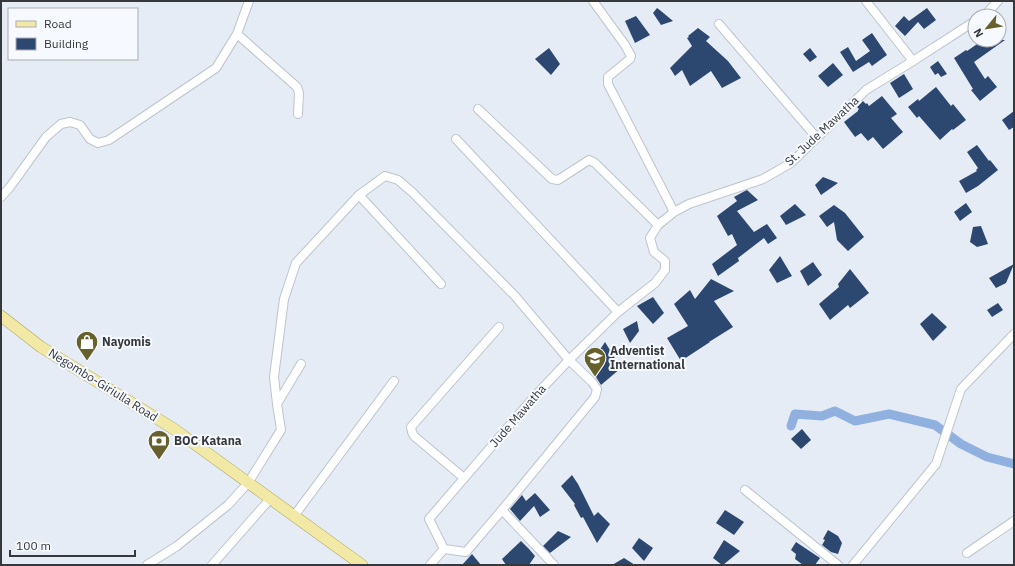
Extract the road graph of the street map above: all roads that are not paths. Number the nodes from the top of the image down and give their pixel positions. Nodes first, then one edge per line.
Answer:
1 (250, 1) edge
2 (593, 1) edge
3 (866, 1) edge
4 (719, 24) dead end
5 (967, 26) edge
6 (237, 34) junction
7 (913, 61) junction
8 (478, 109) dead end
9 (298, 114) dead end
10 (817, 138) junction
11 (456, 139) dead end
12 (359, 195) junction
13 (1, 197) edge
14 (674, 212) junction
15 (658, 225) junction
16 (441, 284) dead end
17 (618, 312) junction
18 (1, 316) edge
19 (499, 327) dead end
20 (1014, 334) edge
21 (569, 360) junction
22 (301, 364) dead end
23 (394, 382) dead end
24 (277, 404) junction
25 (464, 478) junction
26 (248, 483) junction
27 (745, 490) dead end
28 (270, 498) junction
29 (502, 510) junction
30 (294, 516) junction
31 (1014, 521) edge
32 (444, 549) junction
33 (966, 553) dead end
34 (148, 565) edge
35 (212, 565) edge
36 (362, 565) edge
37 (430, 565) edge
38 (554, 565) edge
39 (838, 565) edge
40 (853, 565) edge

1 - 6 street
2 - 14 street
3 - 7 street
4 - 10 street
5 - 7 street, St. Jude Mawatha
6 - 9 street
6 - 13 street
7 - 10 street, St. Jude Mawatha
8 - 15 street
10 - 14 street, St. Jude Mawatha
11 - 17 street
12 - 16 street
12 - 21 street
12 - 24 street
14 - 15 street, St. Jude Mawatha
15 - 17 street, Jude Mawatha
17 - 21 street, Jude Mawatha
18 - 26 main road, Negombo-Giriulla Road
19 - 25 street
20 - 40 street
21 - 25 street, Jude Mawatha
21 - 29 street
22 - 24 street
23 - 30 street
24 - 26 street
25 - 32 street, Jude Mawatha
26 - 28 main road, Negombo-Giriulla Road
26 - 34 street
27 - 39 street
28 - 30 main road, Negombo-Giriulla Road
28 - 35 street
29 - 32 street
29 - 38 street
30 - 36 main road, Negombo-Giriulla Road
31 - 33 street
32 - 37 street

